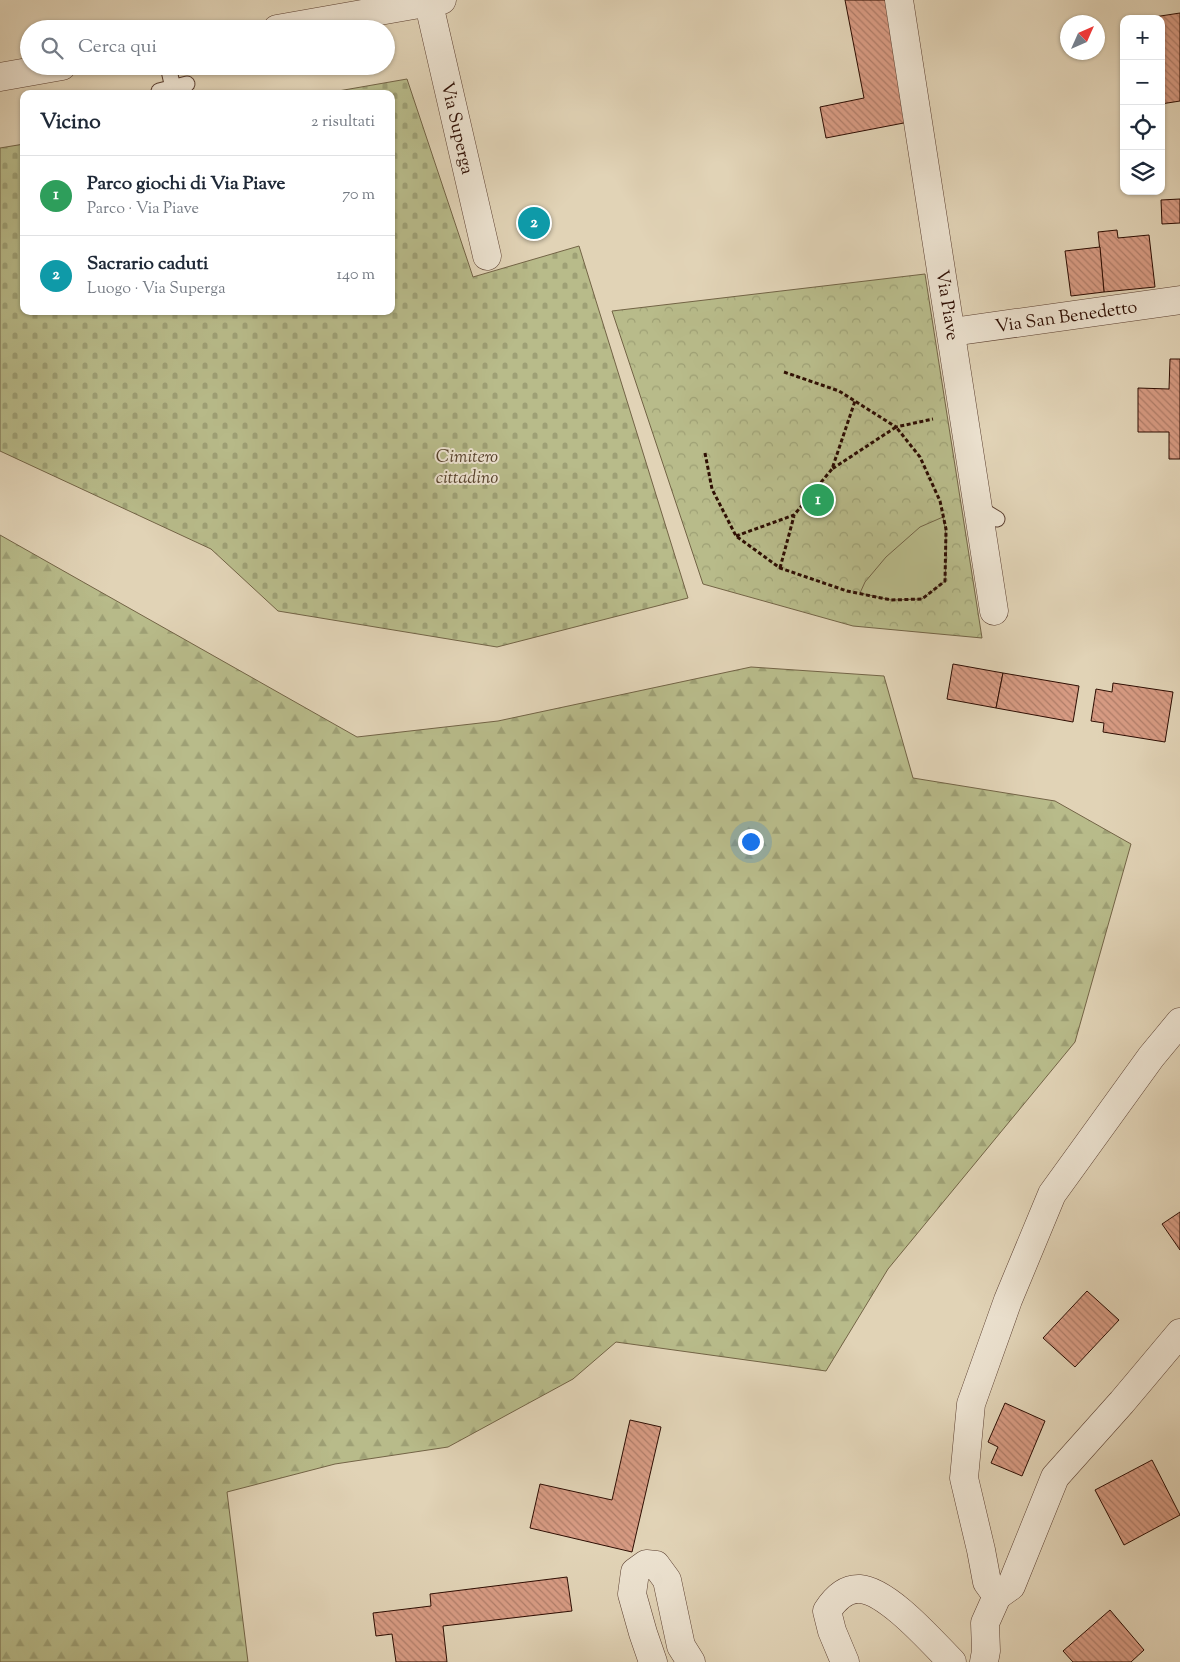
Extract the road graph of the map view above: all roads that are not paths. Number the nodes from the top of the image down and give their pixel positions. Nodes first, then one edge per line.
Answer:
1 (900, 0) edge
2 (433, 1) edge
3 (328, 20) edge
4 (20, 73) edge
5 (170, 75) edge
6 (0, 77) edge
7 (173, 88) dead end
8 (487, 256) dead end
9 (1180, 300) edge
10 (952, 332) junction
11 (994, 611) dead end
12 (1180, 1022) edge
13 (1180, 1333) edge
14 (997, 1596) junction
15 (653, 1662) edge
16 (691, 1662) edge
17 (845, 1662) edge
18 (952, 1662) edge
19 (984, 1662) edge

1 - 10 street, Via Piave
2 - 3 street
2 - 8 street, Via Superga
4 - 6 street
5 - 7 lane
9 - 10 street, Via San Benedetto
10 - 11 street, Via Piave
12 - 14 street
13 - 14 street
14 - 19 street
15 - 16 street
17 - 18 street

